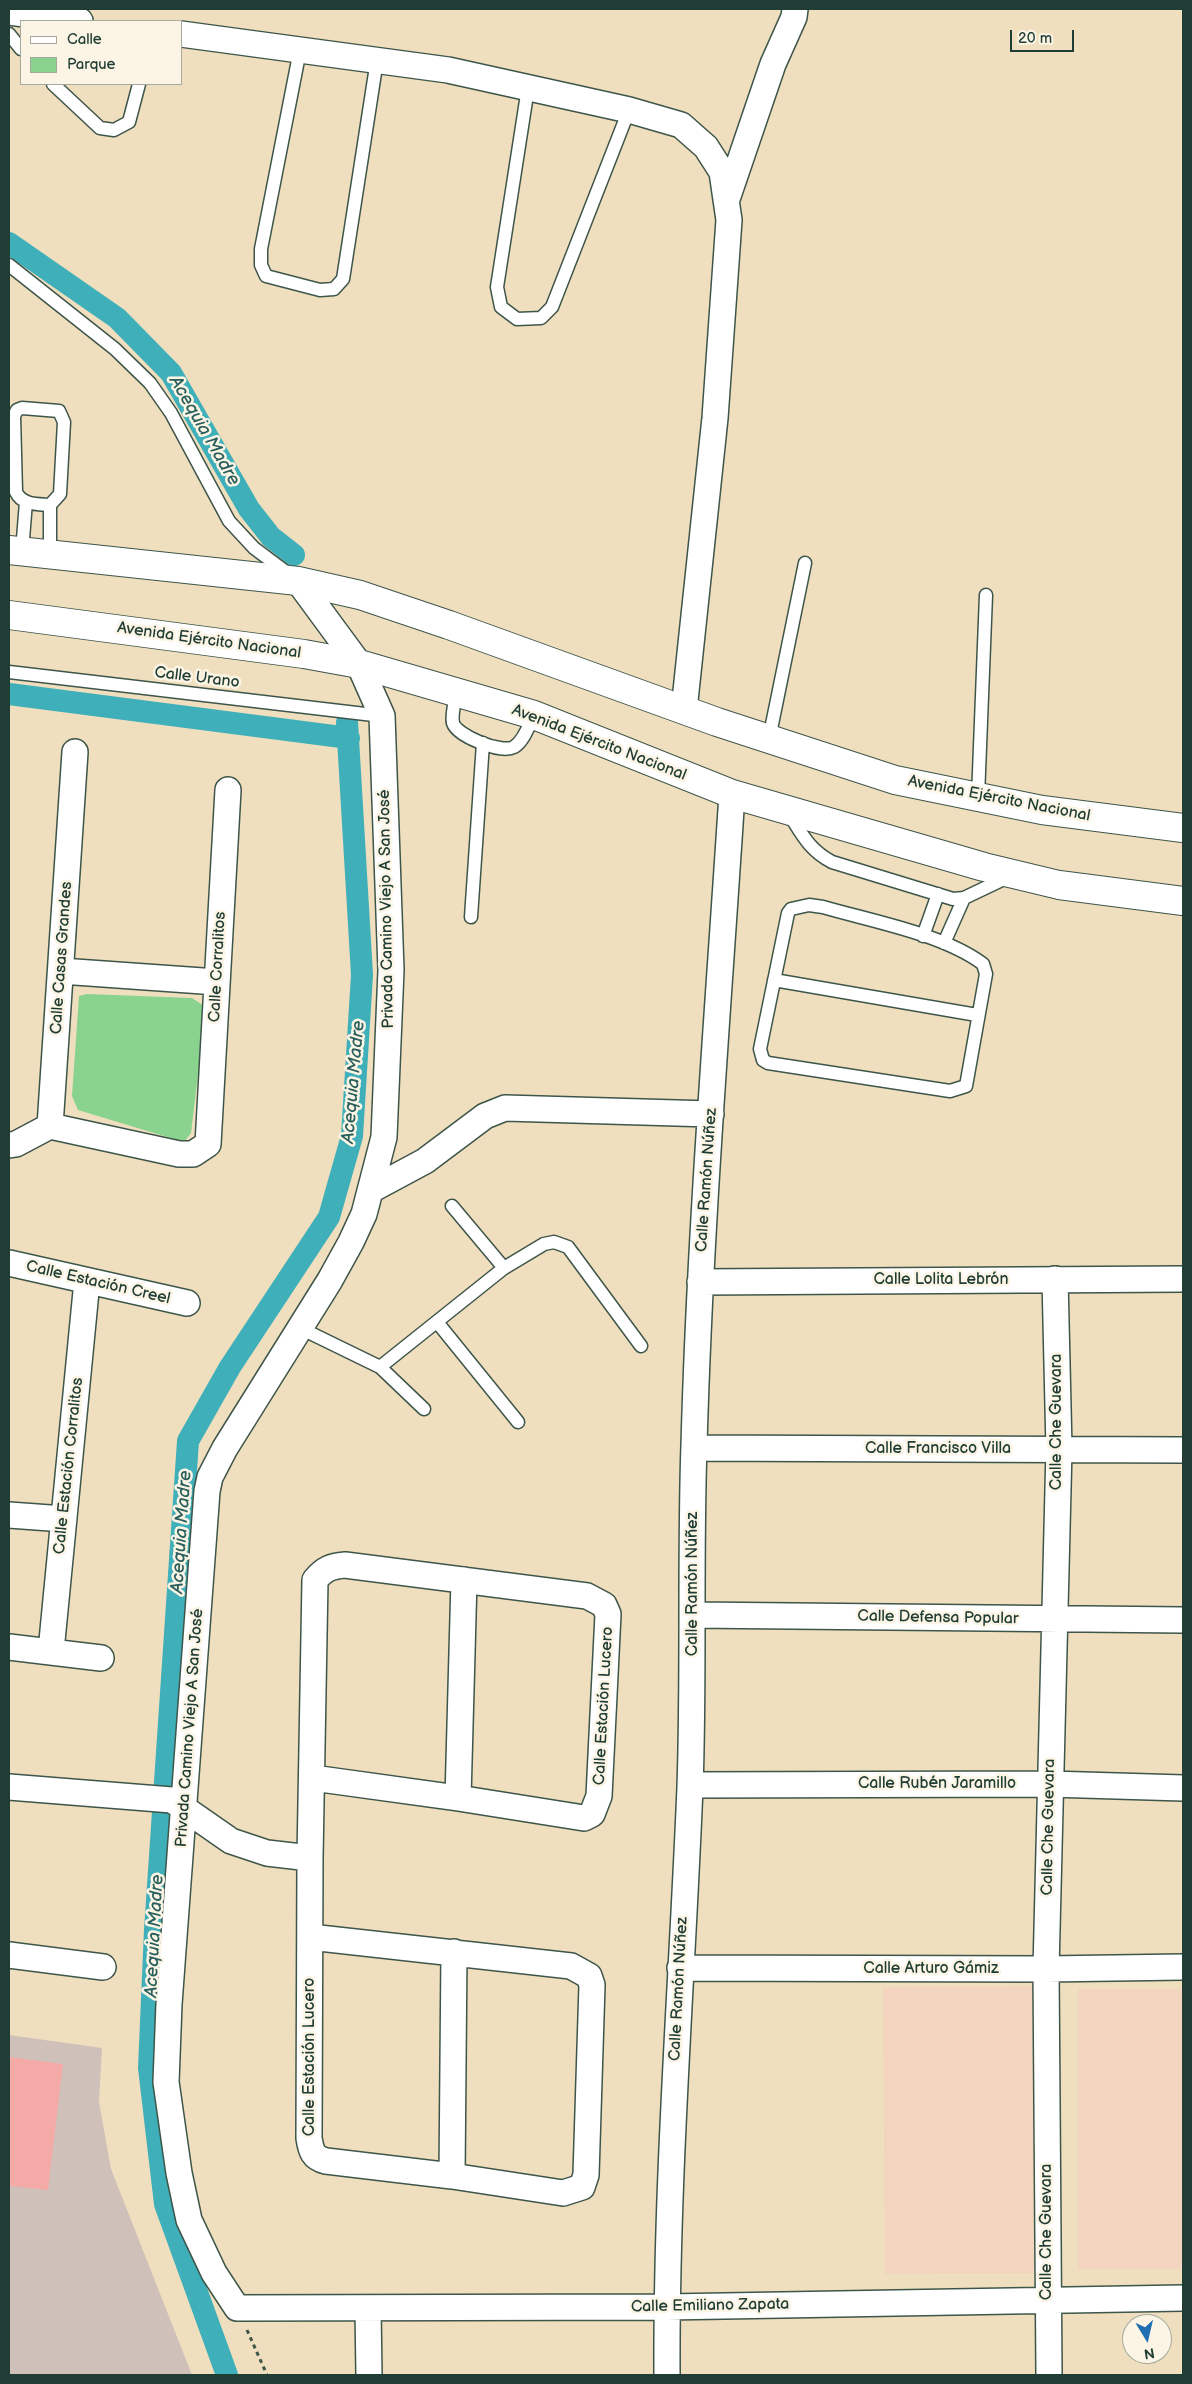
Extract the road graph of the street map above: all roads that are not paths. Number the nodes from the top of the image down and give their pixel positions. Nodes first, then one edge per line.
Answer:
1 (795, 9) edge
2 (9, 12) edge
3 (72, 20) edge
4 (9, 34) edge
5 (182, 34) edge
6 (20, 48) edge
7 (300, 50) junction
8 (377, 60) junction
9 (54, 85) edge
10 (139, 85) edge
11 (528, 88) junction
12 (629, 110) junction
13 (726, 201) junction
14 (9, 265) edge
15 (26, 502) junction
16 (50, 505) junction
17 (15, 551) edge
18 (50, 555) junction
19 (805, 563) dead end
20 (298, 580) junction
21 (986, 595) dead end
22 (9, 614) edge
23 (359, 664) junction
24 (9, 672) edge
25 (457, 692) junction
26 (684, 710) junction
27 (534, 715) junction
28 (382, 716) junction
29 (769, 739) junction
30 (483, 744) junction
31 (75, 752) dead end
32 (228, 790) dead end
33 (732, 794) junction
34 (978, 797) junction
35 (786, 809) junction
36 (1183, 828) edge
37 (1013, 874) junction
38 (938, 894) junction
39 (964, 898) junction
40 (1183, 901) edge
41 (471, 917) dead end
42 (923, 936) junction
43 (944, 943) junction
44 (61, 971) junction
45 (774, 980) junction
46 (217, 982) junction
47 (977, 1015) junction
48 (711, 1114) junction
49 (50, 1126) junction
50 (11, 1148) edge
51 (371, 1190) junction
52 (452, 1206) dead end
53 (9, 1263) edge
54 (504, 1268) junction
55 (1055, 1279) junction
56 (1183, 1279) edge
57 (87, 1281) junction
58 (700, 1282) junction
59 (187, 1303) dead end
60 (437, 1322) junction
61 (300, 1328) junction
62 (641, 1346) dead end
63 (380, 1367) junction
64 (424, 1409) dead end
65 (518, 1422) dead end
66 (694, 1448) junction
67 (1059, 1449) junction
68 (1183, 1450) edge
69 (9, 1515) edge
70 (64, 1519) junction
71 (464, 1580) junction
72 (693, 1615) junction
73 (1054, 1620) junction
74 (1183, 1620) edge
75 (9, 1647) edge
76 (52, 1651) junction
77 (101, 1658) dead end
78 (313, 1778) junction
79 (1050, 1784) junction
80 (690, 1785) junction
81 (9, 1787) edge
82 (1183, 1788) edge
83 (458, 1798) junction
84 (168, 1802) junction
85 (310, 1858) junction
86 (310, 1937) junction
87 (454, 1952) junction
88 (9, 1955) edge
89 (103, 1967) dead end
90 (1183, 1967) edge
91 (680, 1968) junction
92 (1046, 1969) junction
93 (452, 2176) junction
94 (1183, 2298) edge
95 (1048, 2301) junction
96 (666, 2307) junction
97 (237, 2308) joint
98 (368, 2309) junction
99 (369, 2375) edge
100 (667, 2375) edge
101 (1049, 2375) edge

1 - 13 street
2 - 3 street
4 - 6 lane
5 - 7 street
7 - 8 street
7 - 8 lane
8 - 11 street
9 - 10 lane
11 - 12 street
11 - 12 lane
12 - 13 street
13 - 26 street
14 - 20 lane
15 - 16 lane
15 - 16 lane
15 - 17 lane
16 - 18 lane
17 - 18 main road, Avenida Ejército Nacional
18 - 20 main road, Avenida Ejército Nacional
19 - 29 lane
20 - 23 street, Privada Camino Viejo A San José
20 - 26 main road, Avenida Ejército Nacional
21 - 34 lane
22 - 23 main road, Avenida Ejército Nacional
23 - 25 main road, Avenida Ejército Nacional
23 - 28 street, Privada Camino Viejo A San José
24 - 28 lane, Calle Urano
25 - 27 main road, Avenida Ejército Nacional
25 - 30 lane
26 - 29 main road, Avenida Ejército Nacional
27 - 30 lane
27 - 33 main road, Avenida Ejército Nacional
28 - 51 street, Privada Camino Viejo A San José
29 - 34 main road, Avenida Ejército Nacional
30 - 41 lane
31 - 44 street, Calle Casas Grandes
32 - 46 street, Calle Corralitos
33 - 35 main road, Avenida Ejército Nacional
33 - 48 street, Calle Ramón Núñez
34 - 36 main road, Avenida Ejército Nacional
35 - 37 main road, Avenida Ejército Nacional
35 - 38 lane
37 - 39 lane
37 - 40 main road, Avenida Ejército Nacional
38 - 39 lane
38 - 42 lane
39 - 43 lane
42 - 43 lane
42 - 45 lane
43 - 47 lane
44 - 46 street
44 - 49 street, Calle Casas Grandes
45 - 47 lane
45 - 47 lane
46 - 49 street, Calle Corralitos
48 - 51 street
48 - 58 street, Calle Ramón Núñez
49 - 50 street
51 - 61 street, Privada Camino Viejo A San José
52 - 54 lane
53 - 57 street, Calle Estación Creel
54 - 60 lane
54 - 62 lane
55 - 56 street, Calle Lolita Lebrón
55 - 58 street, Calle Lolita Lebrón
55 - 67 street, Calle Che Guevara
57 - 59 street, Calle Estación Creel
57 - 70 street, Calle Estación Corralitos
58 - 66 street, Calle Ramón Núñez
60 - 63 lane
60 - 65 lane
61 - 63 lane
61 - 84 street, Privada Camino Viejo A San José
63 - 64 lane
66 - 67 street, Calle Francisco Villa
66 - 72 street, Calle Ramón Núñez
67 - 68 street, Calle Francisco Villa
67 - 73 street, Calle Che Guevara
69 - 70 street
70 - 76 street, Calle Estación Corralitos
71 - 78 street, Calle Estación Lucero
71 - 83 street
71 - 83 street, Calle Estación Lucero
72 - 73 street, Calle Defensa Popular
72 - 80 street, Calle Ramón Núñez
73 - 74 street, Calle Defensa Popular
73 - 79 street, Calle Che Guevara
75 - 76 street
76 - 77 street
78 - 83 street, Calle Estación Lucero
78 - 85 street, Calle Estación Lucero
79 - 80 street, Calle Rubén Jaramillo
79 - 82 street, Calle Rubén Jaramillo
79 - 92 street, Calle Che Guevara
80 - 91 street, Calle Ramón Núñez
81 - 84 street
84 - 85 street
84 - 97 street, Privada Camino Viejo A San José
85 - 86 street, Calle Estación Lucero
86 - 87 street, Calle Estación Lucero
86 - 93 street, Calle Estación Lucero
87 - 93 street
87 - 93 street, Calle Estación Lucero
88 - 89 street
90 - 92 street, Calle Arturo Gámiz
91 - 92 street, Calle Arturo Gámiz
91 - 96 street, Calle Ramón Núñez
92 - 95 street, Calle Che Guevara
94 - 95 street, Calle Emiliano Zapata
95 - 96 street, Calle Emiliano Zapata
95 - 101 street, Calle Che Guevara
96 - 98 street, Calle Emiliano Zapata
96 - 100 street, Calle Ramón Núñez
97 - 98 street, Calle Emiliano Zapata
98 - 99 street

